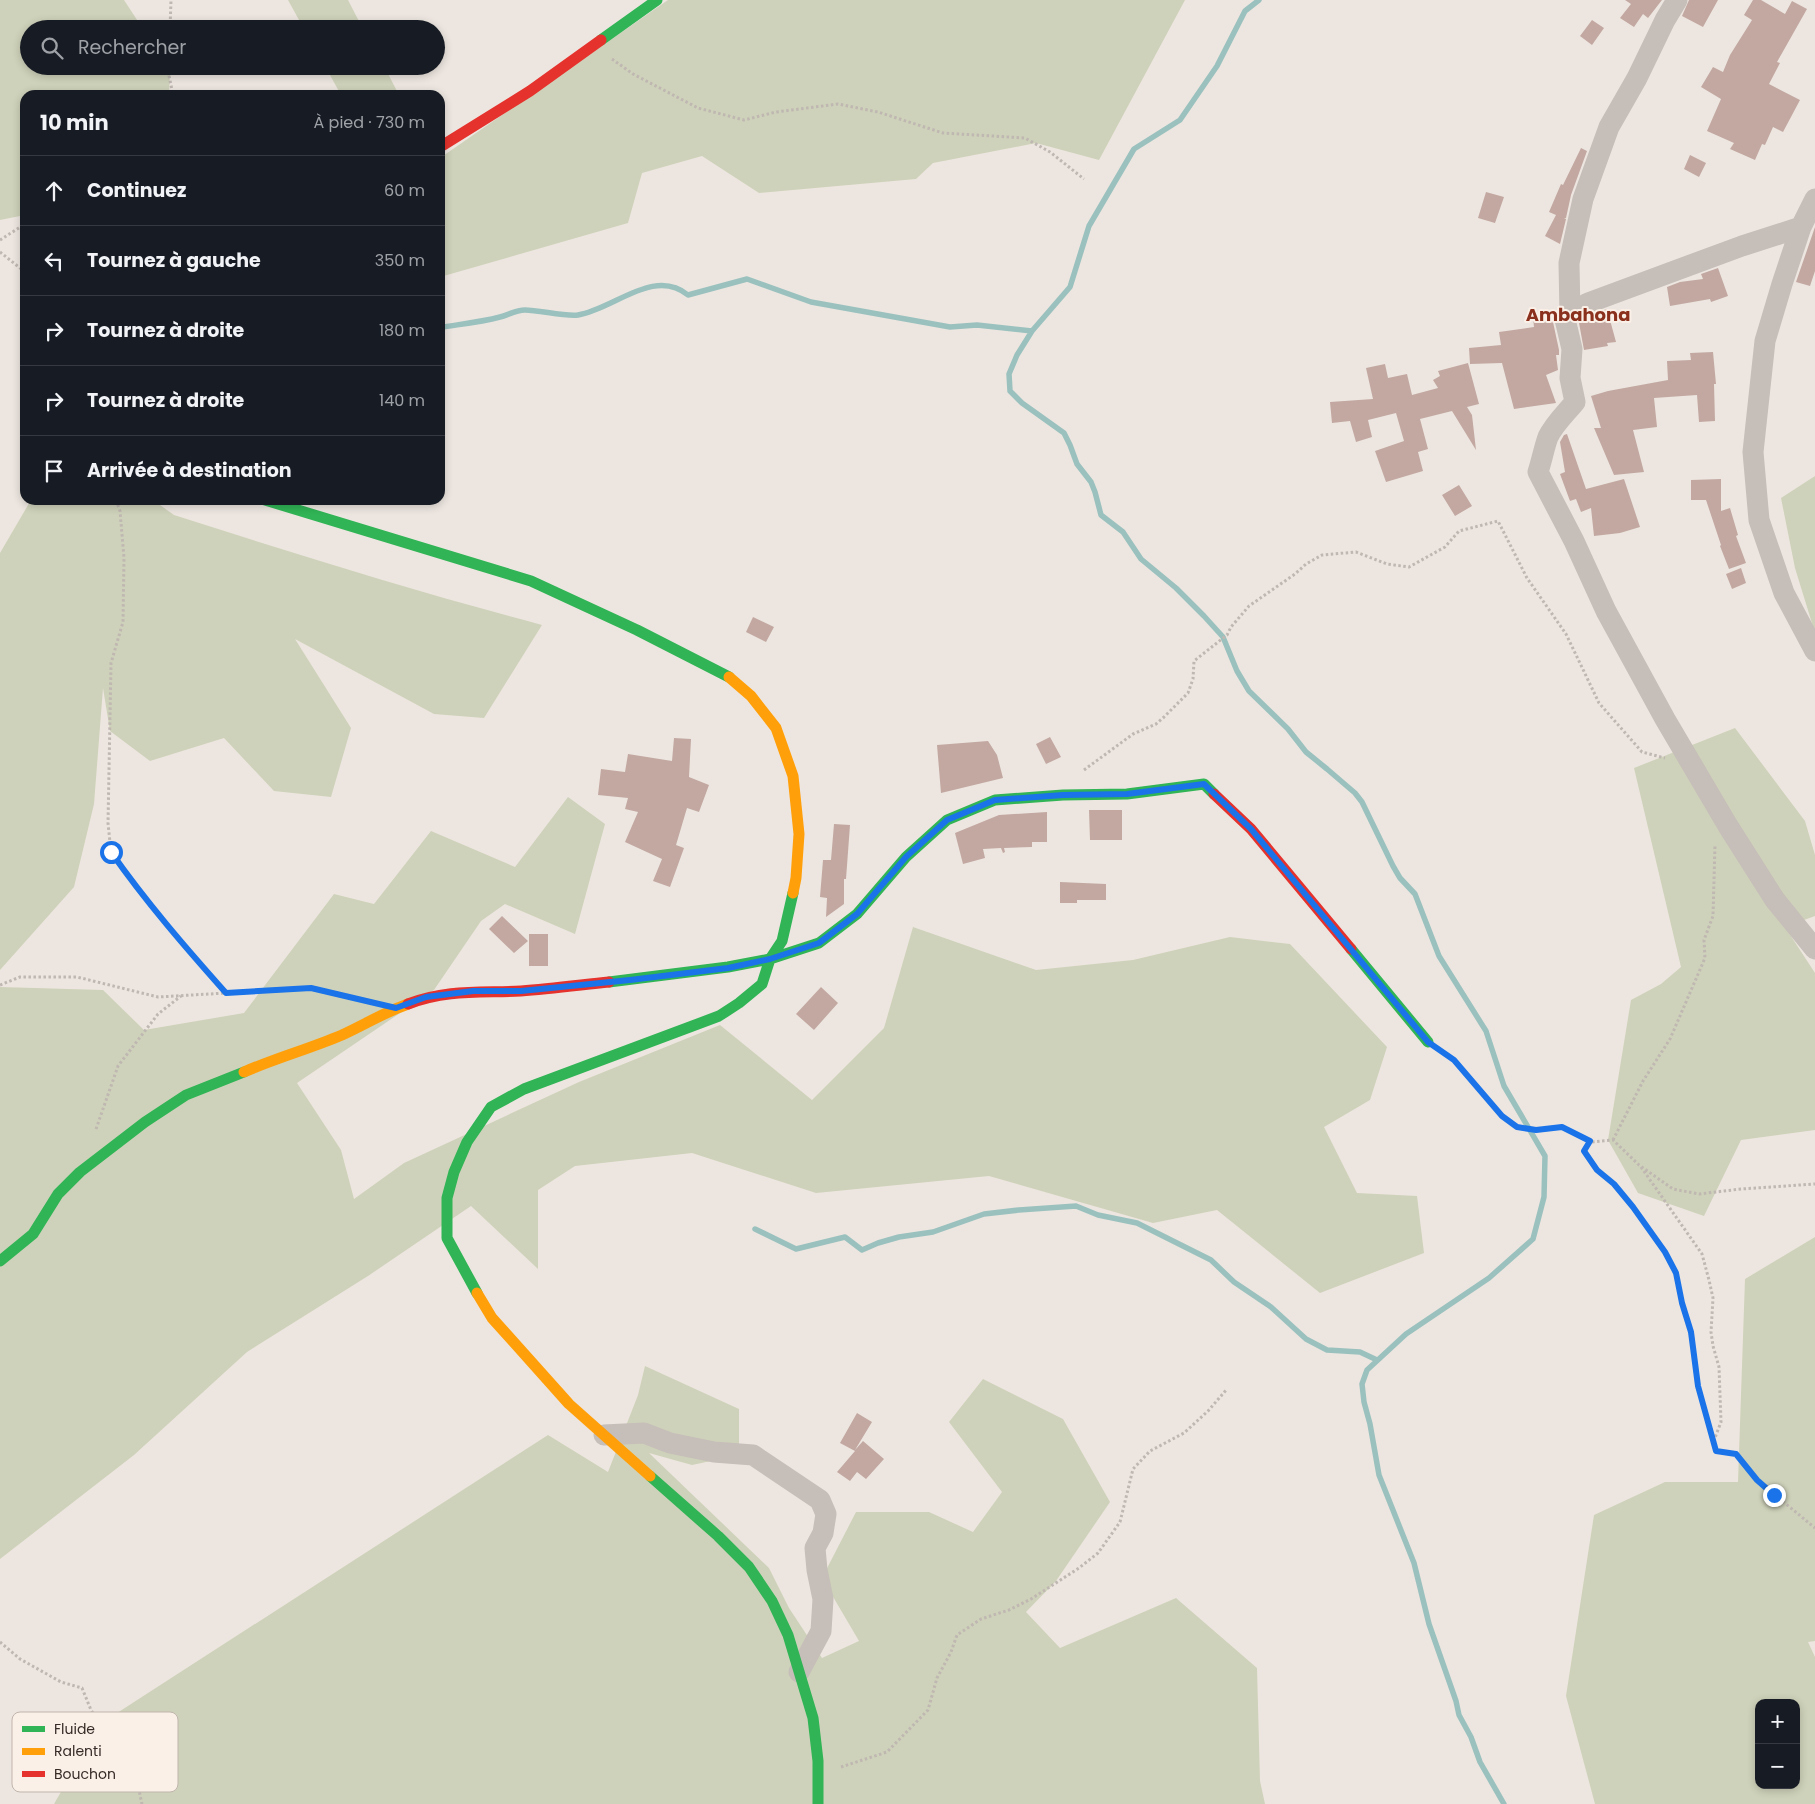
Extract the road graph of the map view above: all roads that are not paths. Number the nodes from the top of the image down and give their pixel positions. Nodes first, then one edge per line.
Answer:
1 (657, 0) edge
2 (1677, 0) edge
3 (445, 144) edge
4 (1815, 199) edge
5 (1801, 227) junction
6 (1570, 314) junction
7 (281, 505) edge
8 (1815, 650) edge
9 (1815, 949) edge
10 (770, 959) junction
11 (1428, 1042) road end
12 (0, 1261) edge
13 (604, 1435) junction
14 (799, 1672) junction
15 (818, 1804) edge

1 - 3 street
2 - 6 street
4 - 5 street
5 - 6 street
5 - 8 street
6 - 9 street
7 - 10 street
10 - 11 street
10 - 12 street
10 - 13 street
13 - 14 street
13 - 14 street
14 - 15 street

